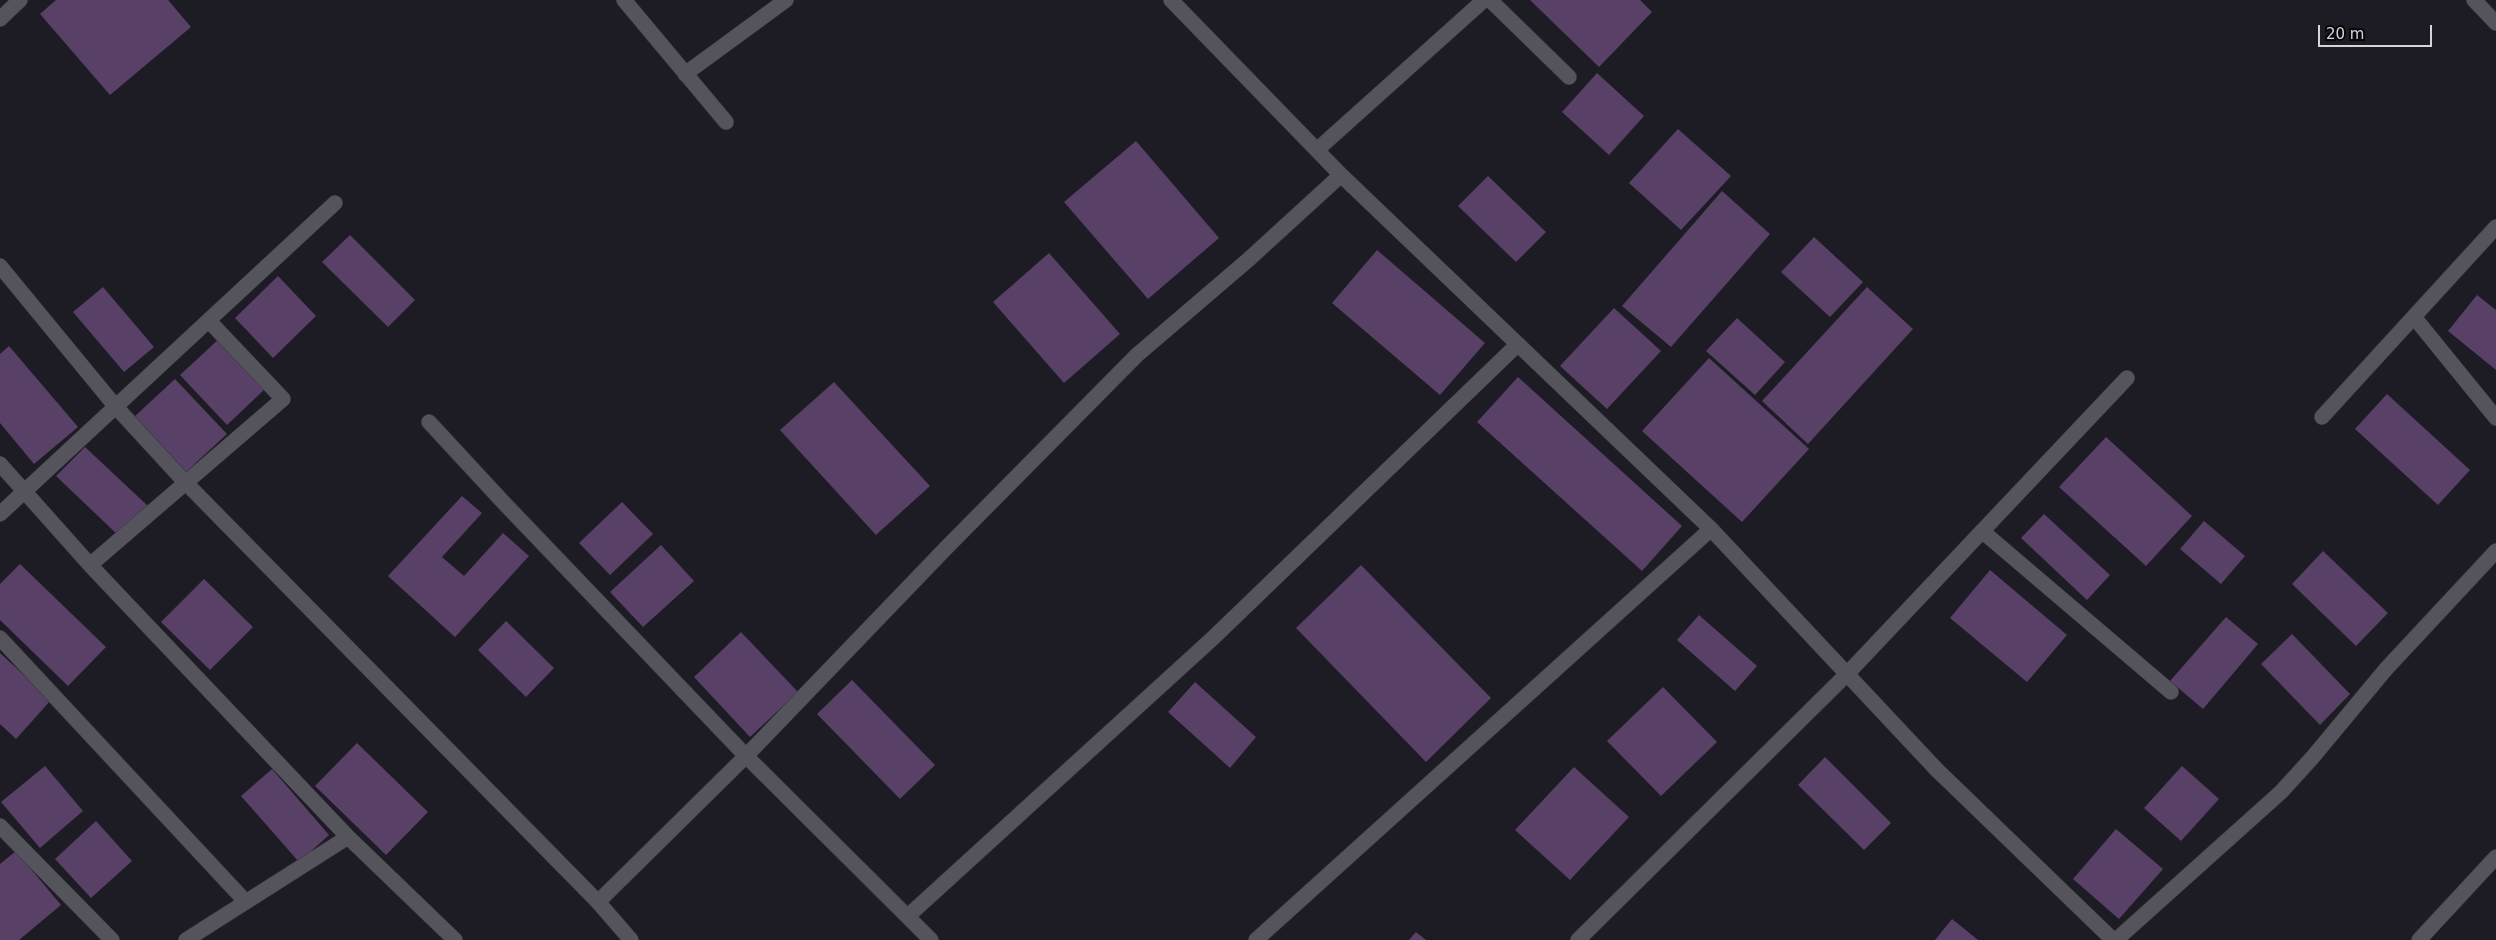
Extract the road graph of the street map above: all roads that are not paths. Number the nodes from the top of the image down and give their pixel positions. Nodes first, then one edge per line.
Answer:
1 (20, 0) edge
2 (624, 0) edge
3 (786, 0) edge
4 (1171, 0) edge
5 (1484, 0) edge
6 (1490, 0) edge
7 (2474, 0) edge
8 (0, 19) edge
9 (2496, 23) edge
10 (685, 74) junction
11 (1569, 77) dead end
12 (726, 122) dead end
13 (1318, 149) junction
14 (1341, 175) junction
15 (335, 203) dead end
16 (2496, 227) edge
17 (0, 266) edge
18 (2414, 317) junction
19 (209, 321) junction
20 (1518, 344) junction
21 (2127, 378) dead end
22 (116, 407) junction
23 (2322, 418) dead end
24 (2496, 418) edge
25 (429, 422) dead end
26 (0, 464) edge
27 (185, 482) junction
28 (24, 492) junction
29 (0, 514) edge
30 (1711, 529) junction
31 (1982, 530) junction
32 (2496, 551) edge
33 (90, 565) junction
34 (0, 638) edge
35 (1846, 674) junction
36 (2171, 692) dead end
37 (746, 756) junction
38 (0, 826) edge
39 (348, 837) junction
40 (2496, 857) edge
41 (246, 902) junction
42 (598, 902) junction
43 (908, 916) junction
44 (112, 940) edge
45 (186, 940) edge
46 (455, 940) edge
47 (631, 940) edge
48 (931, 940) edge
49 (1256, 940) edge
50 (1578, 940) edge
51 (2115, 940) edge
52 (2419, 940) edge

1 - 8 street
2 - 10 street
3 - 10 street
4 - 13 street
5 - 13 street
6 - 11 street
7 - 9 street
10 - 12 street
13 - 14 street
14 - 20 street
14 - 37 street
15 - 19 street
16 - 18 street
17 - 22 street
18 - 23 street
18 - 24 street
19 - 22 street
19 - 27 street
20 - 30 street
20 - 43 street
21 - 31 street
22 - 27 street
22 - 28 street
25 - 37 street
26 - 28 street
27 - 33 street
27 - 42 street
28 - 29 street
28 - 33 street
30 - 35 street
30 - 49 street
31 - 35 street
31 - 36 street
32 - 51 street
33 - 39 street
34 - 41 street
35 - 50 street
35 - 51 street
37 - 42 street
37 - 43 street
38 - 44 street
39 - 41 street
39 - 46 street
40 - 52 street
41 - 45 street
42 - 47 street
43 - 48 street

